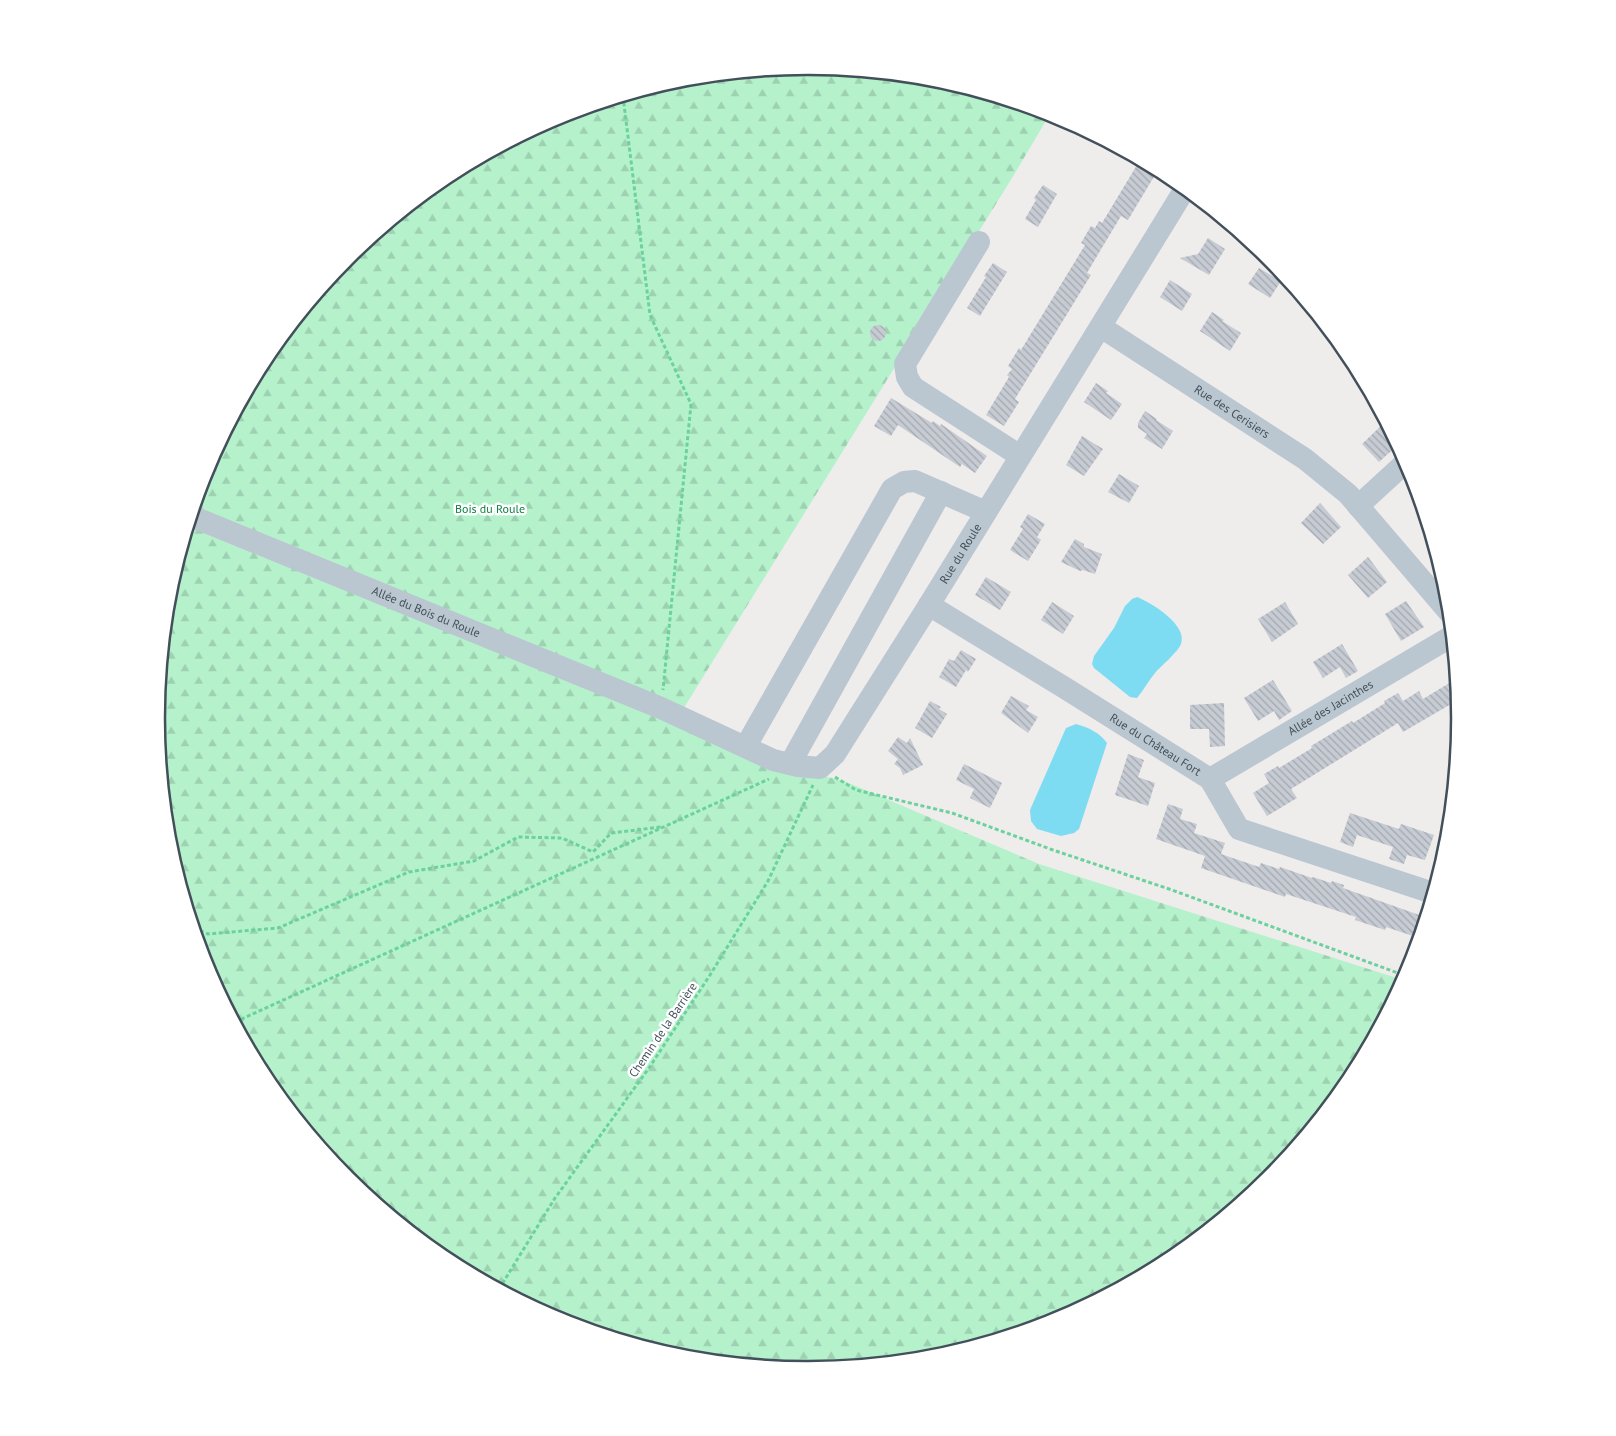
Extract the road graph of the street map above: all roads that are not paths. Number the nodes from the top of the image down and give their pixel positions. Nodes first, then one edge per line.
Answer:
1 (1182, 195) edge
2 (979, 242) dead end
3 (1101, 327) junction
4 (1020, 456) junction
5 (1400, 468) edge
6 (940, 492) junction
7 (1358, 506) junction
8 (986, 512) junction
9 (197, 518) edge
10 (1440, 602) edge
11 (930, 605) junction
12 (1446, 640) edge
13 (746, 746) junction
14 (802, 766) junction
15 (1210, 780) junction
16 (1427, 891) edge

1 - 3 street, Rue du Roule
2 - 4 street
3 - 4 street, Rue du Roule
3 - 7 street, Rue des Cerisiers
4 - 8 street, Rue du Roule
5 - 7 street
6 - 8 street
6 - 13 street
6 - 14 street
7 - 10 street, Rue des Cerisiers
8 - 11 street, Rue du Roule
9 - 13 street, Allée du Bois du Roule
11 - 14 street, Rue du Roule
11 - 15 street, Rue du Château Fort
12 - 15 street, Allée des Jacinthes
13 - 14 street
15 - 16 street, Rue du Château Fort

